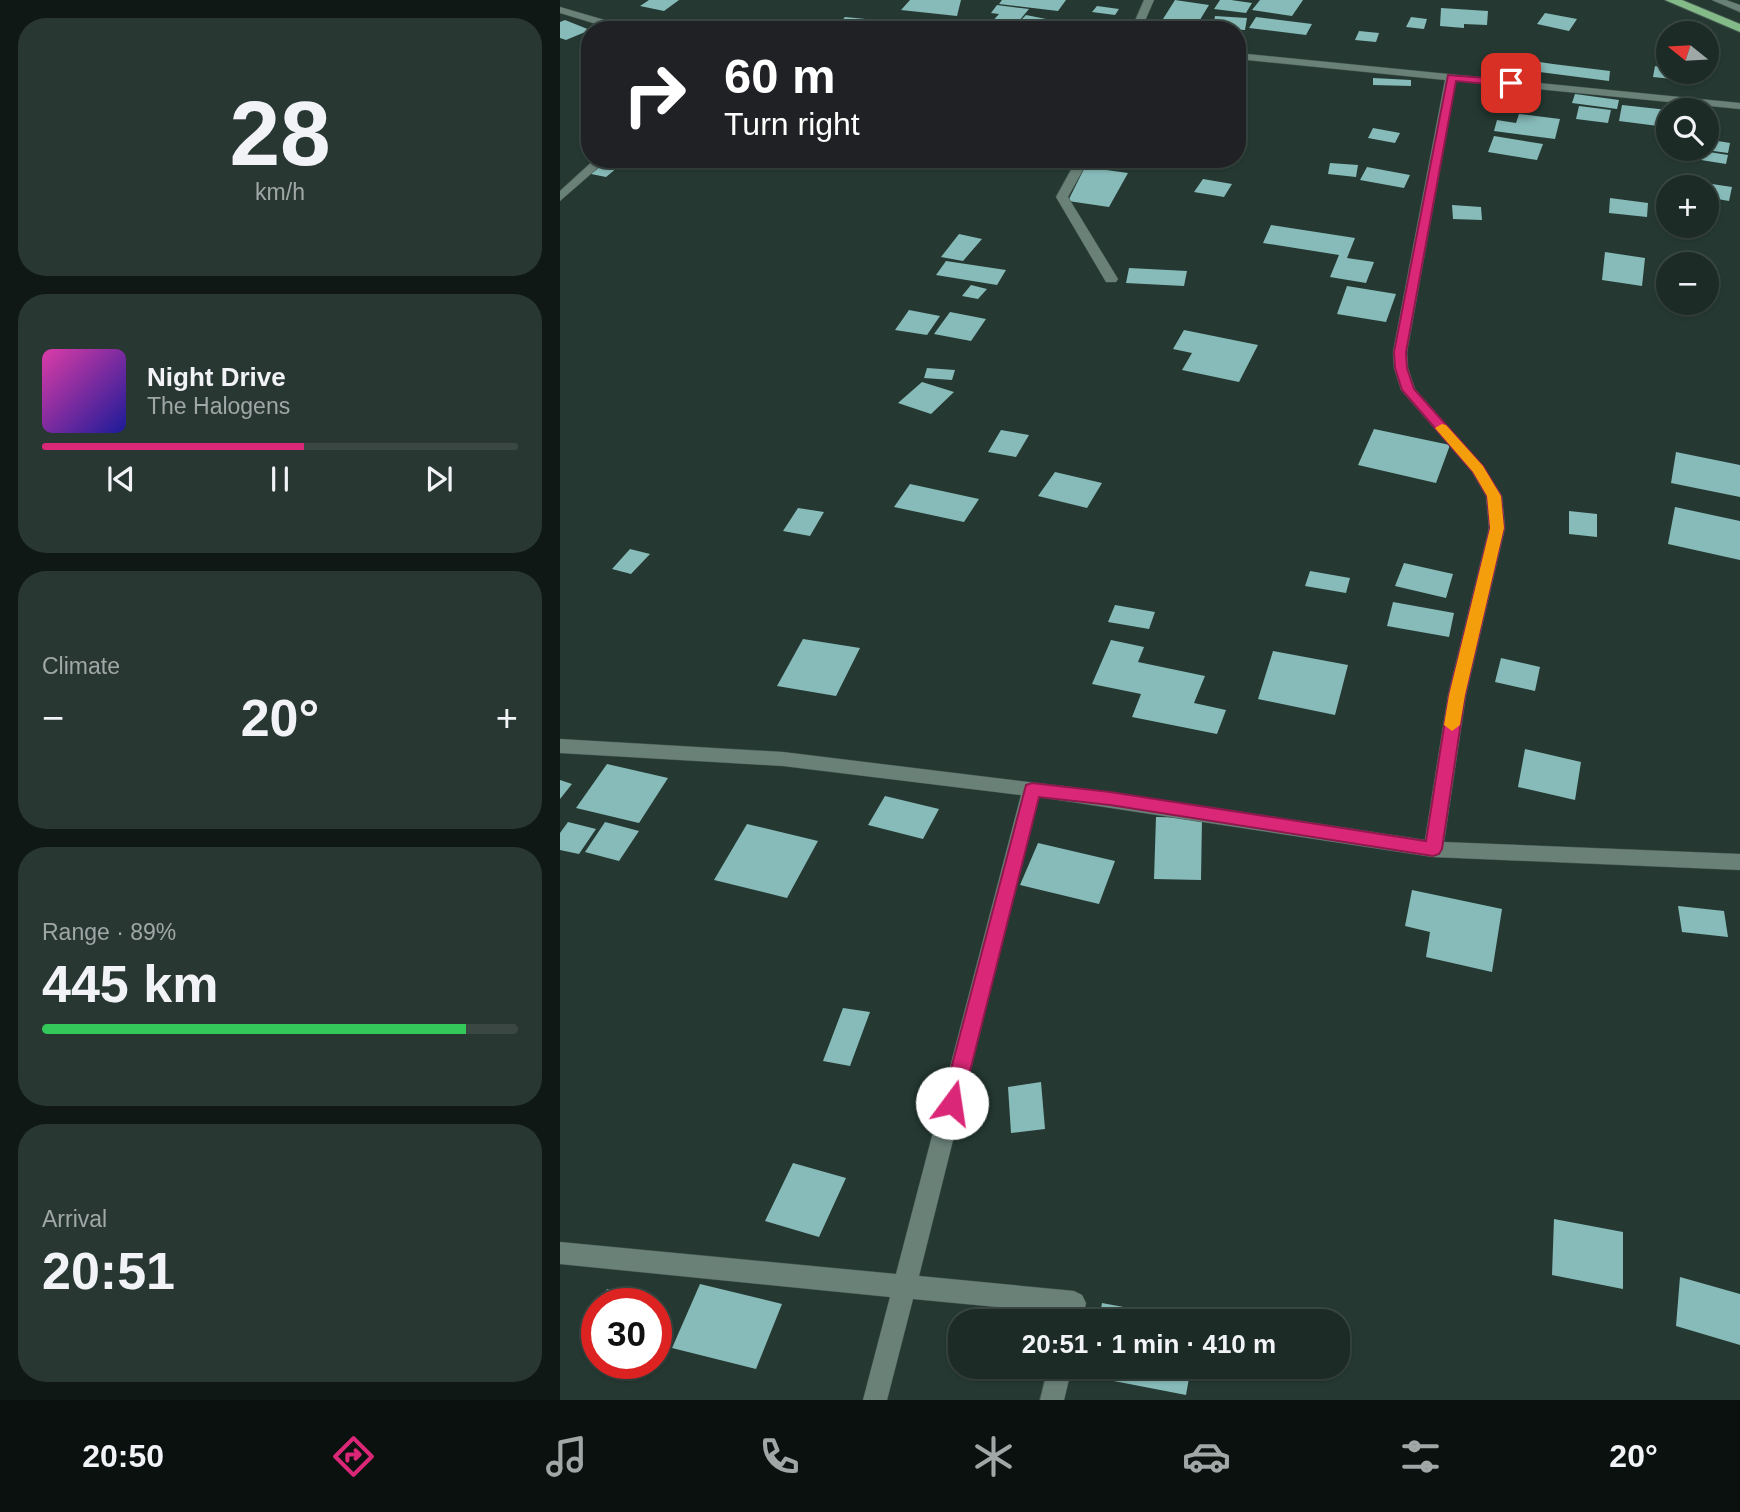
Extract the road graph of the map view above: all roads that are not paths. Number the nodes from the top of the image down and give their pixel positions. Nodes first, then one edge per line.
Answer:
1 (1149, 0) edge
2 (1671, 0) edge
3 (1717, 0) edge
4 (1740, 9) edge
5 (563, 13) edge
6 (594, 21) edge
7 (1140, 21) edge
8 (1740, 28) edge
9 (1246, 57) edge
10 (1451, 78) junction
11 (1740, 106) edge
12 (592, 168) edge
13 (1078, 168) edge
14 (560, 197) edge
15 (1111, 279) dead end
16 (560, 746) edge
17 (1032, 789) junction
18 (1433, 849) junction
19 (1740, 862) edge
20 (560, 1254) edge
21 (905, 1287) junction
22 (1073, 1309) edge
23 (1057, 1379) edge
24 (875, 1400) edge
25 (1052, 1400) edge

1 - 7 street
2 - 8 highway
3 - 4 street
5 - 6 street
9 - 10 street
10 - 11 street
10 - 18 street
12 - 14 street
13 - 15 street
16 - 17 street
17 - 18 street
17 - 21 street
18 - 19 street
20 - 21 street
21 - 22 street
21 - 24 street
23 - 25 street

